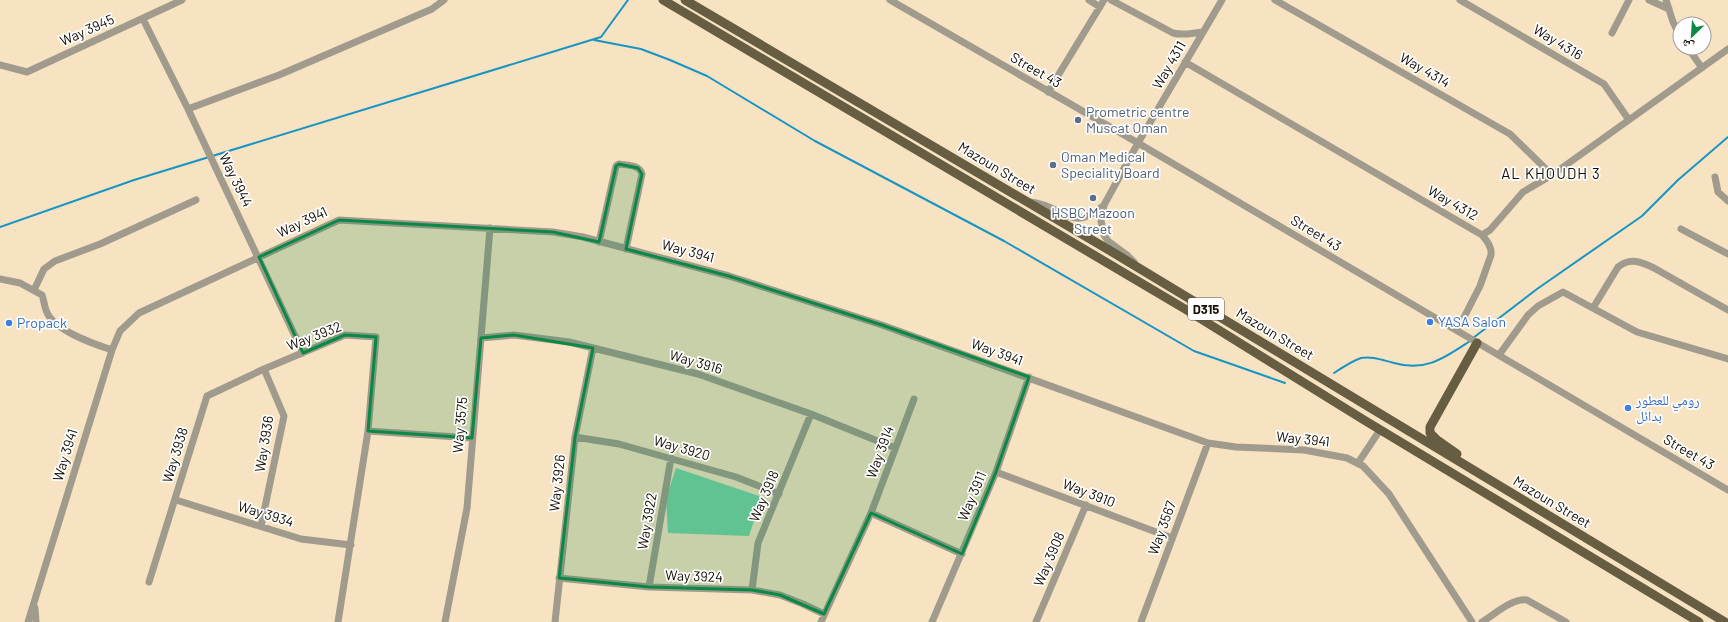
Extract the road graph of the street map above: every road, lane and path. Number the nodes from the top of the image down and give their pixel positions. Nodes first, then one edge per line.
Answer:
1 (182, 0) edge
2 (444, 0) edge
3 (663, 0) edge
4 (685, 0) edge
5 (890, 0) edge
6 (1089, 0) edge
7 (1111, 0) edge
8 (1222, 0) edge
9 (1275, 0) edge
10 (1460, 0) edge
11 (1629, 0) edge
12 (1649, 0) edge
13 (1666, 0) edge
14 (1102, 3) edge
15 (1669, 9) junction
16 (1672, 16) edge
17 (143, 19) junction
18 (1203, 32) junction
19 (1612, 33) dead end
20 (1728, 49) edge
21 (1694, 56) edge
22 (1185, 62) junction
23 (0, 65) edge
24 (1702, 68) junction
25 (1048, 92) junction
26 (188, 109) junction
27 (1629, 120) junction
28 (1138, 143) junction
29 (1552, 176) junction
30 (1715, 177) dead end
31 (196, 200) dead end
32 (1728, 201) edge
33 (1026, 202) junction
34 (1104, 205) junction
35 (490, 228) junction
36 (1681, 229) dead end
37 (1482, 234) junction
38 (599, 242) junction
39 (626, 249) junction
40 (1728, 254) edge
41 (259, 257) junction
42 (1137, 268) junction
43 (0, 279) edge
44 (34, 290) junction
45 (1592, 308) junction
46 (1728, 310) edge
47 (1457, 331) junction
48 (480, 338) junction
49 (1477, 343) junction
50 (593, 348) junction
51 (112, 350) junction
52 (303, 353) junction
53 (1499, 355) junction
54 (1728, 359) edge
55 (264, 369) junction
56 (1029, 377) junction
57 (914, 399) dead end
58 (811, 414) junction
59 (1380, 430) junction
60 (368, 431) junction
61 (575, 437) junction
62 (472, 438) junction
63 (1208, 443) junction
64 (895, 448) junction
65 (671, 458) junction
66 (1358, 463) junction
67 (996, 472) junction
68 (1728, 490) edge
69 (779, 494) junction
70 (176, 500) junction
71 (1529, 504) junction
72 (1086, 505) junction
73 (871, 513) junction
74 (262, 526) junction
75 (1172, 538) junction
76 (351, 545) junction
77 (962, 554) junction
78 (559, 578) junction
79 (149, 582) dead end
80 (649, 587) junction
81 (752, 590) junction
82 (35, 600) junction
83 (824, 614) junction
84 (28, 622) edge
85 (36, 622) edge
86 (338, 622) edge
87 (445, 622) edge
88 (554, 622) edge
89 (821, 622) edge
90 (932, 622) edge
91 (1036, 622) edge
92 (1141, 622) edge
93 (1472, 622) edge
94 (1482, 622) edge
95 (1566, 622) edge
96 (1699, 622) edge
97 (1725, 622) edge

1 - 17 street, Way 3945
2 - 26 street
3 - 59 main road, Mazoun Street / D315
4 - 33 main road, Mazoun Street / D315
5 - 25 street, Street 43
6 - 14 street
7 - 18 street
8 - 18 street, Way 4311
9 - 29 street, Way 4314
10 - 27 street, Way 4316
11 - 19 street
12 - 15 street
13 - 15 street
14 - 25 street
15 - 16 street
17 - 23 street, Way 3945
17 - 26 street, Way 3944
18 - 22 street, Way 4311
20 - 24 street, Way 4312
21 - 24 street
22 - 28 street, Way 4311
22 - 37 street, Way 4312
24 - 27 street, Way 4312
25 - 28 street, Street 43
26 - 41 street, Way 3944
27 - 29 street, Way 4312
28 - 34 street, Way 4311
28 - 47 street, Street 43
29 - 37 street, Way 4312
30 - 32 street
31 - 44 street
33 - 34 street
33 - 42 main road, Mazoun Street / D315
34 - 42 street
35 - 38 street, Way 3941
35 - 41 street, Way 3941
35 - 48 street, Way 3575
36 - 40 street
37 - 47 street
38 - 39 street, Way 3941
38 - 39 street
39 - 56 street, Way 3941
41 - 51 street, Way 3941
41 - 52 street, Way 3944
42 - 71 main road, Mazoun Street / D315
43 - 44 street
44 - 51 street
45 - 46 street
45 - 53 street
45 - 54 street
47 - 49 street, Street 43
48 - 50 street, Way 3916
48 - 62 street, Way 3575
49 - 53 street, Street 43
49 - 71 main road
50 - 58 street, Way 3916
50 - 61 street, Way 3926
51 - 82 street, Way 3941
52 - 55 street, Way 3932
52 - 60 street, Way 3932
53 - 68 street, Street 43
55 - 70 street, Way 3938
55 - 74 street, Way 3936
56 - 63 street, Way 3941
56 - 67 street, Way 3911
57 - 64 street, Way 3914
58 - 64 street, Way 3916
58 - 69 street, Way 3918
59 - 66 street
59 - 96 main road, Mazoun Street / D315
60 - 62 street
60 - 76 street, Way 3932
61 - 65 street, Way 3920
61 - 78 street, Way 3926
62 - 87 street, Way 3575
63 - 66 street, Way 3941
63 - 75 street, Way 3567
64 - 73 street, Way 3914
65 - 69 street, Way 3920
65 - 80 street, Way 3922
66 - 93 street, Way 3941
67 - 72 street, Way 3910
67 - 77 street, Way 3911
69 - 81 street, Way 3918
70 - 74 street, Way 3934
70 - 79 street, Way 3938
71 - 97 main road, Mazoun Street / D315
72 - 75 street, Way 3910
72 - 91 street, Way 3908
73 - 77 street
73 - 83 street, Way 3914
74 - 76 street, Way 3934
75 - 92 street, Way 3567
76 - 86 street, Way 3932
77 - 90 street, Way 3911
78 - 80 street, Way 3924
78 - 88 street, Way 3926
80 - 81 street, Way 3924
81 - 83 street, Way 3924
82 - 84 street, Way 3941
82 - 85 street
83 - 89 street, Way 3914
94 - 95 street

